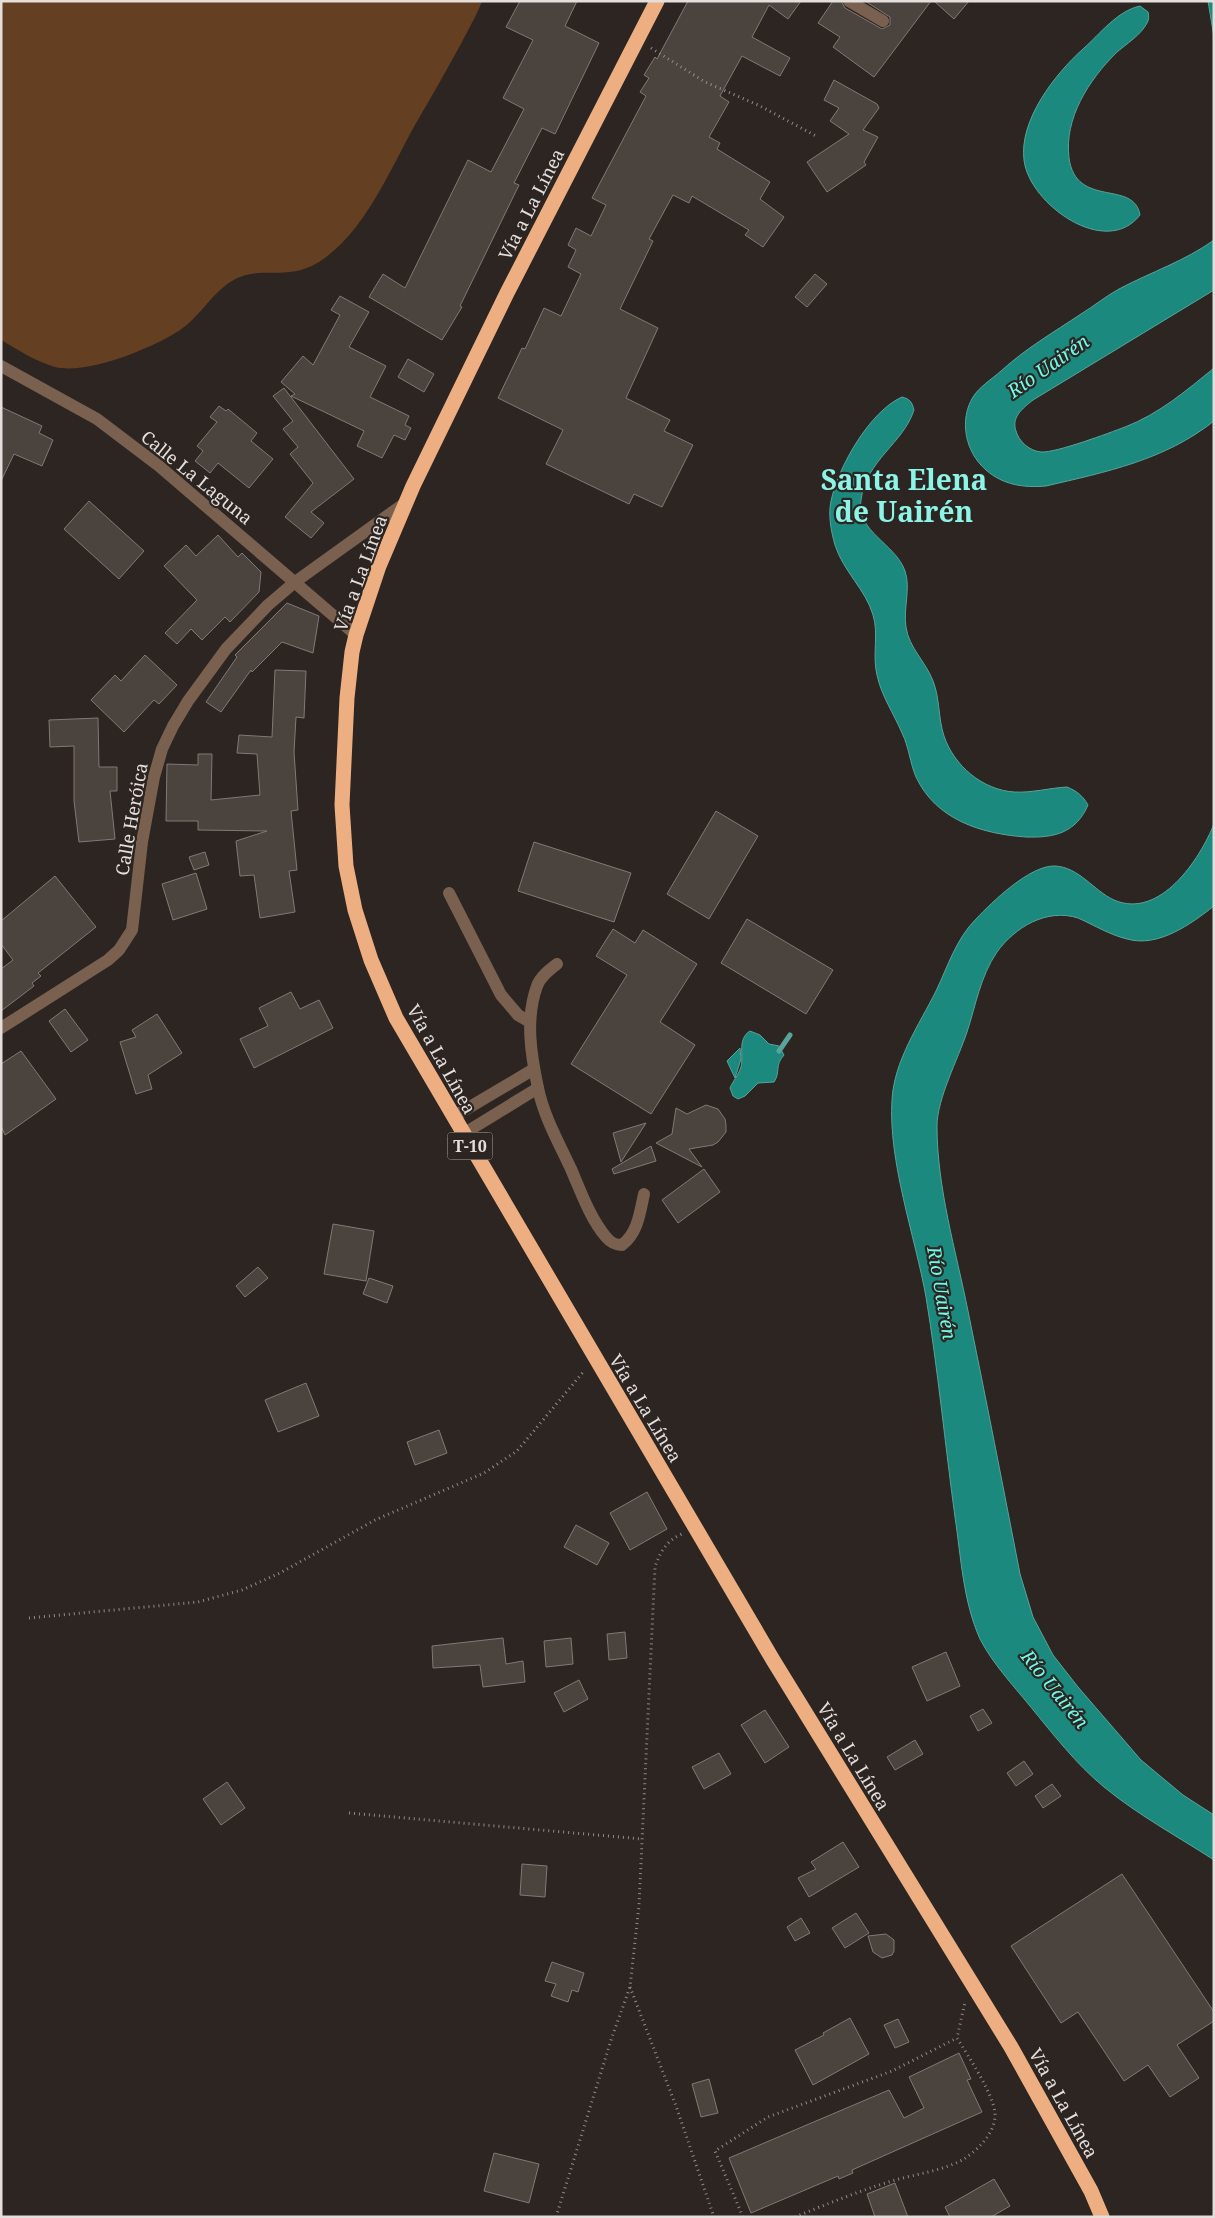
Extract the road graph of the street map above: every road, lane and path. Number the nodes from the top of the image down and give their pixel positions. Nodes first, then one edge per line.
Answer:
1 (657, 1) edge
2 (849, 1) edge
3 (884, 20) dead end
4 (638, 39) junction
5 (816, 136) dead end
6 (1, 366) edge
7 (406, 503) junction
8 (295, 582) junction
9 (356, 635) junction
10 (449, 893) dead end
11 (557, 964) dead end
12 (530, 1022) junction
13 (1, 1028) edge
14 (534, 1068) junction
15 (538, 1088) junction
16 (453, 1118) junction
17 (463, 1134) junction
18 (644, 1194) dead end
19 (594, 1358) junction
20 (696, 1529) junction
21 (29, 1618) dead end
22 (349, 1813) dead end
23 (642, 1839) junction
24 (969, 1979) junction
25 (630, 1987) junction
26 (957, 2038) junction
27 (556, 2217) edge
28 (714, 2217) edge
29 (743, 2217) edge
30 (795, 2217) edge
31 (1102, 2217) edge

1 - 4 highway, Vía a La Línea / T-10
2 - 3 street
4 - 5 path
4 - 7 highway, Vía a La Línea / T-10
6 - 8 street, Calle La Laguna
7 - 8 street, Calle Heróica
7 - 9 highway, Vía a La Línea / T-10
8 - 9 street, Calle La Laguna
8 - 13 street, Calle Heróica
9 - 16 highway, Vía a La Línea / T-10
10 - 12 street
11 - 12 street
12 - 14 street
14 - 15 street
14 - 16 street
15 - 17 street
15 - 18 street
16 - 17 highway, Vía a La Línea / T-10
17 - 19 highway, Vía a La Línea / T-10
19 - 20 highway, Vía a La Línea / T-10
19 - 21 path
20 - 23 path
20 - 24 highway, Vía a La Línea / T-10
22 - 23 path
23 - 25 path
24 - 26 path
24 - 31 highway, Vía a La Línea / T-10
25 - 27 path
25 - 28 path
26 - 29 path
26 - 30 path

